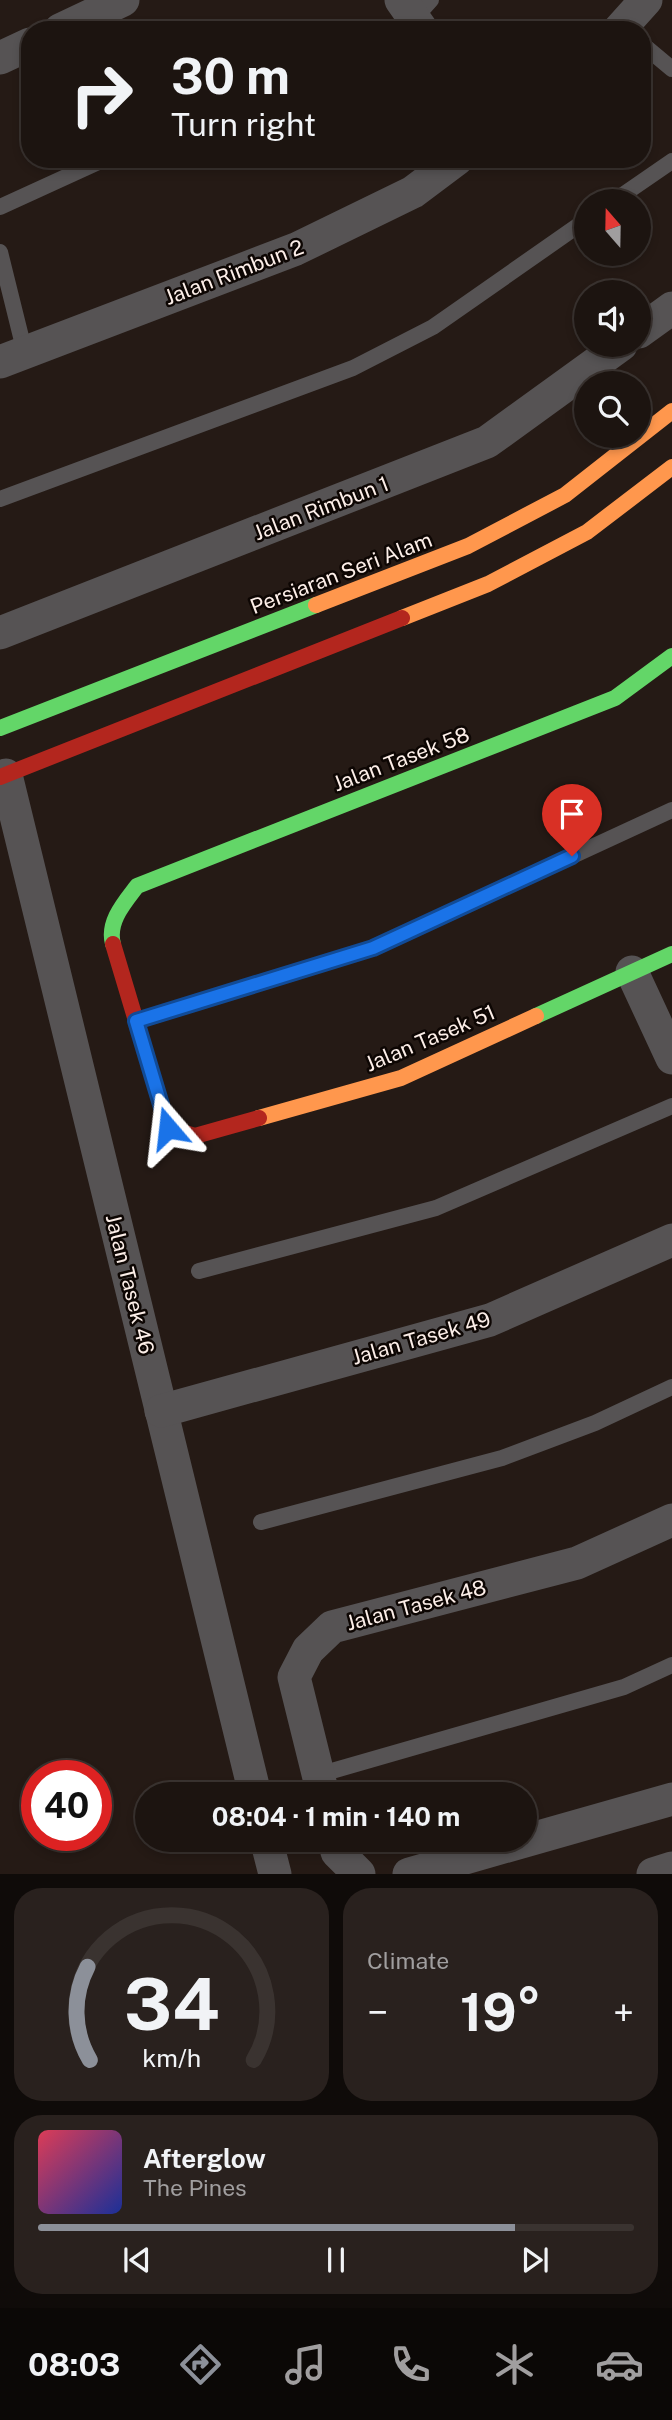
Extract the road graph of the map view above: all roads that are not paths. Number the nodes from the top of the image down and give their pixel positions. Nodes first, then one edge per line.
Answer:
1 (123, 0) edge
2 (646, 0) edge
3 (79, 21) edge
4 (634, 21) edge
5 (21, 48) edge
6 (651, 52) edge
7 (0, 58) edge
8 (672, 69) edge
9 (672, 161) edge
10 (85, 168) edge
11 (445, 168) edge
12 (631, 189) edge
13 (0, 207) edge
14 (574, 228) edge
15 (0, 252) edge
16 (672, 308) edge
17 (651, 323) edge
18 (604, 357) edge
19 (12, 358) edge
20 (672, 411) edge
21 (672, 467) edge
22 (0, 499) edge
23 (0, 633) edge
24 (672, 656) edge
25 (97, 691) junction
26 (0, 728) edge
27 (29, 735) dead end
28 (5, 769) edge
29 (672, 810) edge
30 (672, 954) edge
31 (632, 972) junction
32 (136, 1021) junction
33 (672, 1058) edge
34 (672, 1106) edge
35 (672, 1240) edge
36 (200, 1271) dead end
37 (672, 1387) edge
38 (161, 1410) junction
39 (672, 1520) edge
40 (261, 1522) dead end
41 (672, 1665) edge
42 (252, 1782) edge
43 (320, 1782) edge
44 (326, 1782) edge
45 (672, 1799) edge
46 (269, 1852) edge
47 (672, 1868) edge
48 (275, 1874) edge
49 (409, 1874) edge
50 (653, 1874) edge

1 - 3 street
2 - 4 street
5 - 7 street
6 - 8 lane
9 - 12 lane
10 - 13 lane
11 - 19 street, Jalan Rimbun 2
14 - 22 lane
15 - 19 lane
16 - 17 street
18 - 23 street, Jalan Rimbun 1
20 - 25 main road, Persiaran Seri Alam
21 - 28 main road
24 - 32 main road, Jalan Tasek 58
25 - 26 main road, Persiaran Seri Alam
25 - 27 main road
28 - 38 street, Jalan Tasek 46
29 - 32 lane
30 - 31 main road, Jalan Tasek 51
31 - 32 main road, Jalan Tasek 51
31 - 33 street
34 - 36 lane
35 - 38 street, Jalan Tasek 49
37 - 40 lane
38 - 42 street, Jalan Tasek 46
39 - 43 street, Jalan Tasek 48
41 - 44 lane
45 - 49 street
46 - 48 street
47 - 50 street

